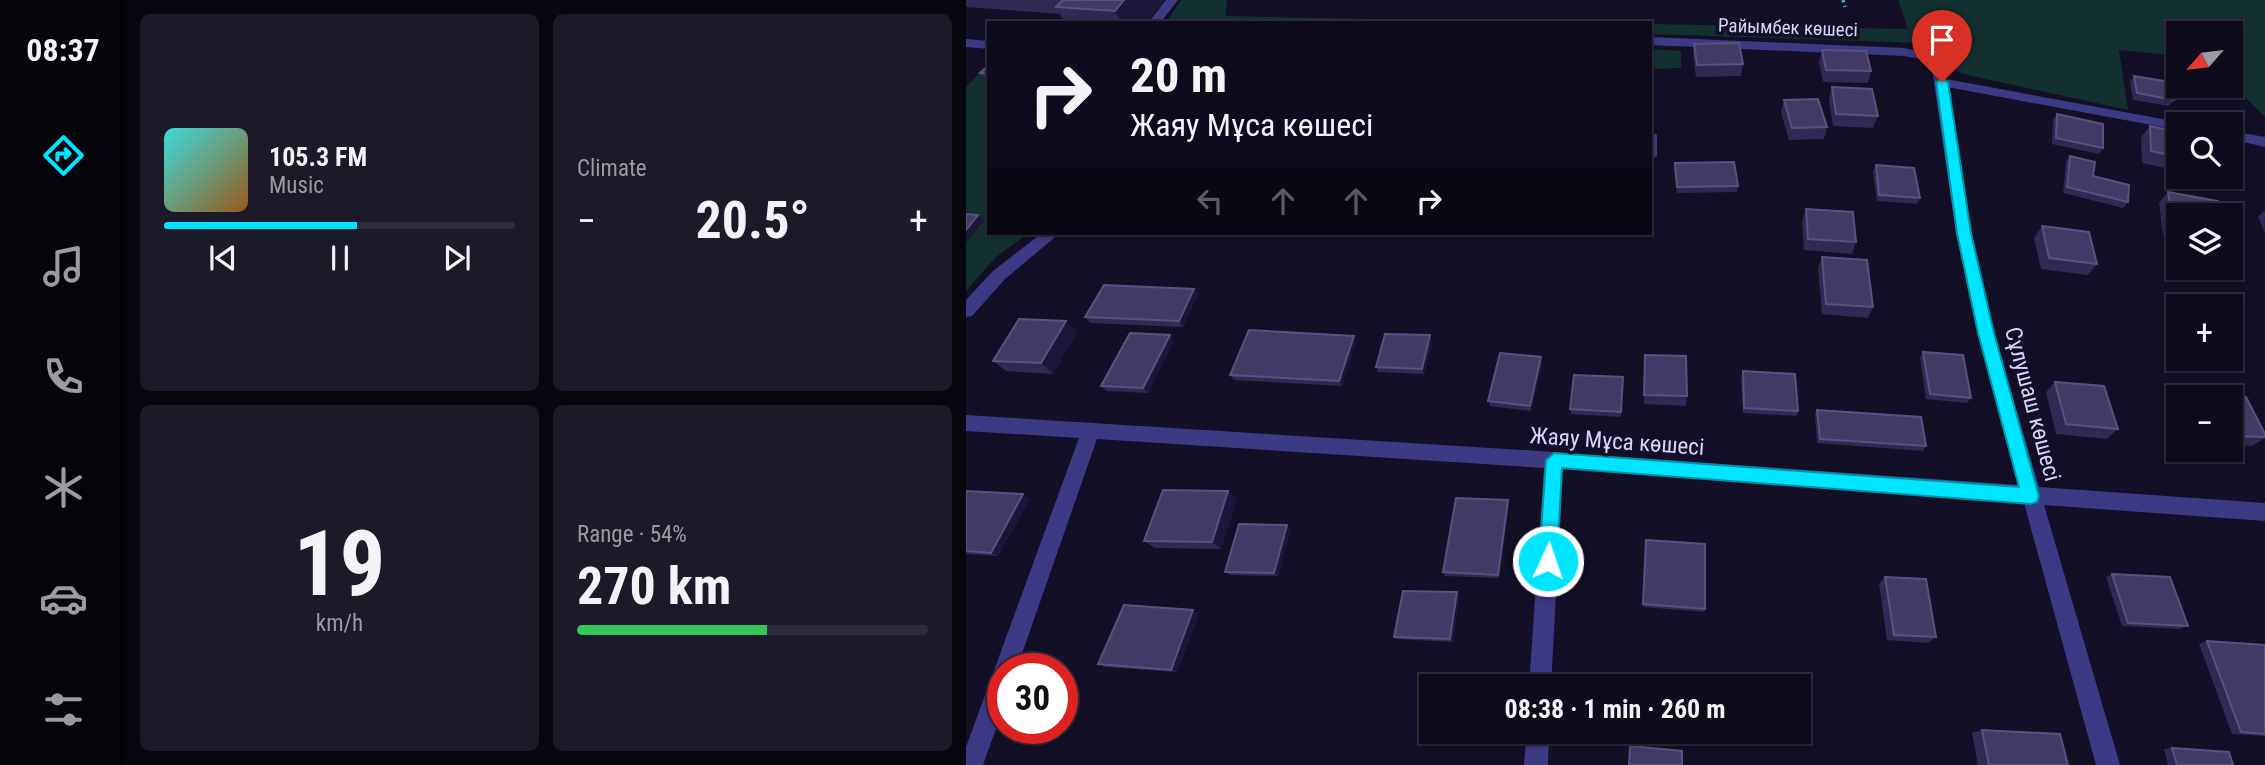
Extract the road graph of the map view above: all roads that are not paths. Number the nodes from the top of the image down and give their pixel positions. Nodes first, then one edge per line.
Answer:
1 (1172, 0) edge
2 (1156, 21) edge
3 (1652, 41) edge
4 (966, 43) edge
5 (987, 45) edge
6 (1924, 56) joint
7 (1942, 82) junction
8 (2166, 124) edge
9 (2243, 137) edge
10 (2265, 142) edge
11 (1049, 235) edge
12 (966, 311) edge
13 (966, 423) edge
14 (1091, 430) junction
15 (1554, 460) junction
16 (2031, 496) junction
17 (2265, 512) edge
18 (1011, 653) edge
19 (1542, 674) edge
20 (987, 721) edge
21 (1537, 744) edge
22 (971, 765) edge
23 (1536, 765) edge
24 (2108, 765) edge

1 - 2 street
3 - 6 street, Райымбек көшесі
4 - 5 street
6 - 7 street, Сұлушаш көшесі
7 - 8 street
7 - 16 street, Сұлушаш көшесі
9 - 10 street
11 - 12 street
13 - 14 street, Жаяу Мұса көшесі
14 - 15 street, Жаяу Мұса көшесі
14 - 18 street
15 - 16 street, Жаяу Мұса көшесі
15 - 19 street
16 - 17 street, Жаяу Мұса көшесі
16 - 24 street, Сұлушаш көшесі
20 - 22 street
21 - 23 street

